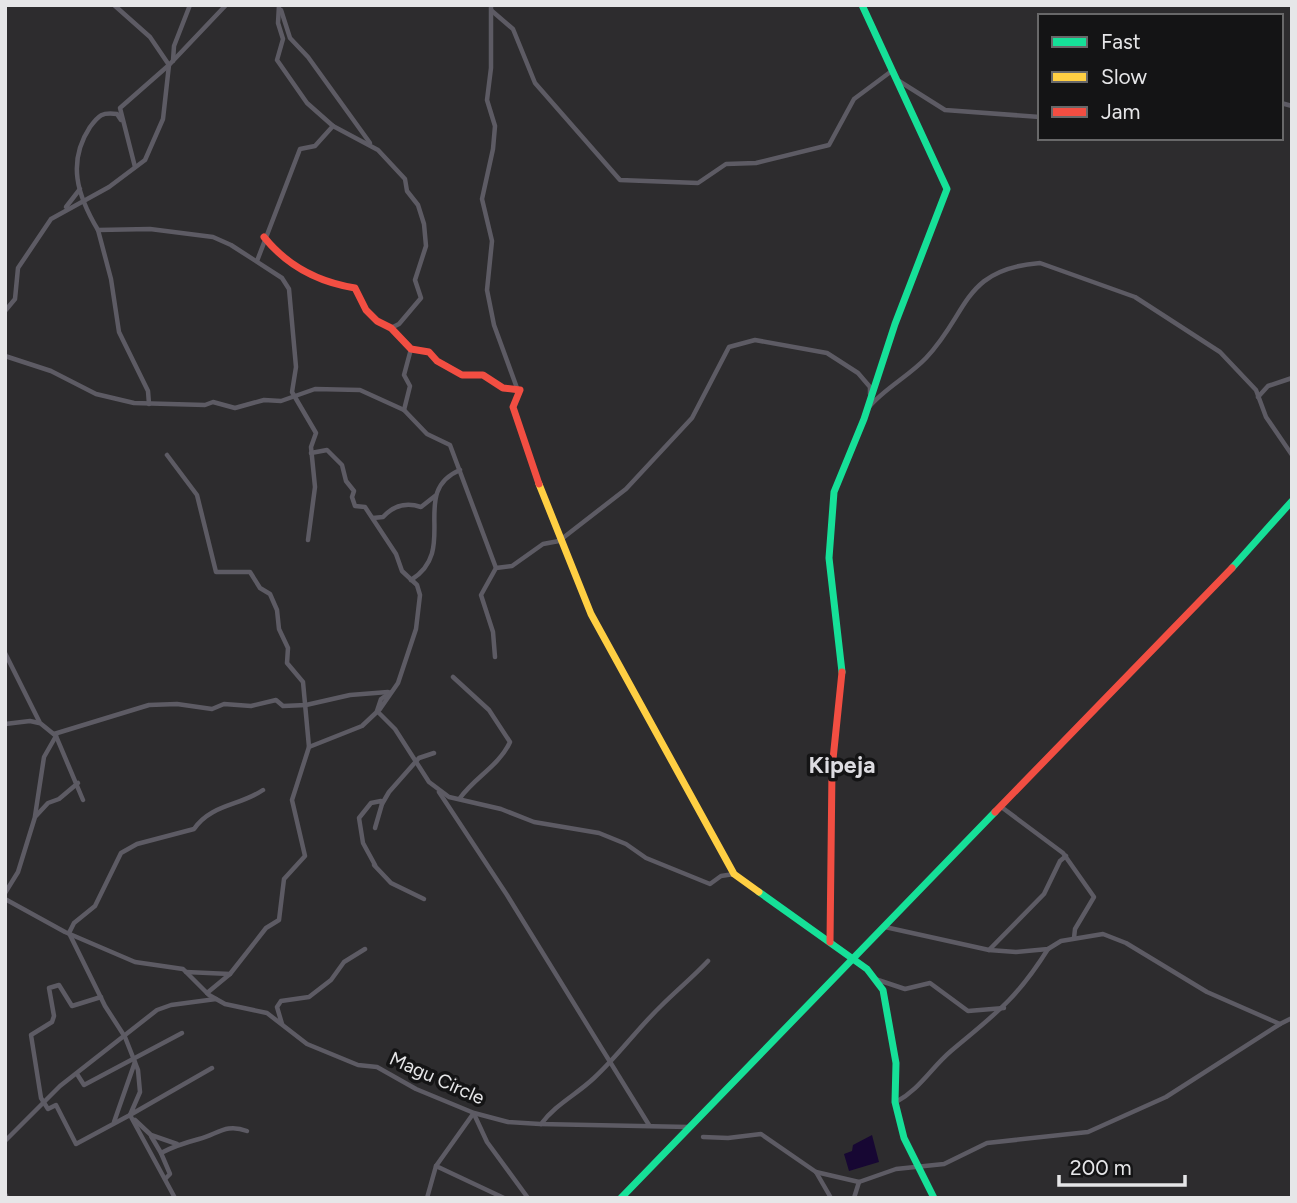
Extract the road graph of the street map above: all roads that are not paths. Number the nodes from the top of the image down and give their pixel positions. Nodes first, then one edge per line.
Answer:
1 (114, 5) edge
2 (190, 5) edge
3 (226, 5) edge
4 (280, 5) edge
5 (862, 5) edge
6 (492, 8) edge
7 (171, 63) junction
8 (893, 70) junction
9 (899, 81) junction
10 (1038, 117) edge
11 (121, 120) junction
12 (333, 126) junction
13 (373, 147) junction
14 (135, 167) junction
15 (80, 189) junction
16 (81, 200) junction
17 (63, 210) junction
18 (98, 230) junction
19 (264, 237) junction
20 (257, 261) junction
21 (5, 311) edge
22 (391, 328) junction
23 (411, 349) junction
24 (5, 356) edge
25 (1292, 377) edge
26 (517, 388) junction
27 (294, 395) junction
28 (1258, 398) junction
29 (870, 401) junction
30 (149, 404) junction
31 (404, 410) junction
32 (865, 413) junction
33 (311, 453) junction
34 (167, 455) dead end
35 (1292, 455) edge
36 (460, 470) junction
37 (435, 496) junction
38 (1292, 501) edge
39 (372, 517) junction
40 (308, 540) dead end
41 (559, 541) junction
42 (496, 568) junction
43 (411, 580) junction
44 (5, 653) edge
45 (495, 657) dead end
46 (453, 677) dead end
47 (392, 692) junction
48 (306, 705) junction
49 (377, 711) junction
50 (40, 723) junction
51 (5, 724) edge
52 (55, 735) junction
53 (309, 747) junction
54 (434, 753) dead end
55 (416, 762) junction
56 (78, 783) junction
57 (436, 789) junction
58 (263, 790) dead end
59 (460, 798) junction
60 (83, 800) dead end
61 (382, 804) junction
62 (1000, 805) junction
63 (35, 817) junction
64 (375, 828) dead end
65 (1066, 856) junction
66 (734, 874) junction
67 (5, 893) edge
68 (424, 899) dead end
69 (5, 900) edge
70 (884, 926) junction
71 (69, 933) junction
72 (1074, 938) junction
73 (830, 942) junction
74 (365, 949) dead end
75 (1048, 949) junction
76 (989, 950) junction
77 (853, 960) junction
78 (708, 961) dead end
79 (185, 972) junction
80 (230, 974) junction
81 (875, 979) junction
82 (207, 993) junction
83 (101, 997) junction
84 (218, 999) junction
85 (1005, 1008) junction
86 (1292, 1018) edge
87 (282, 1024) junction
88 (1280, 1024) junction
89 (182, 1033) dead end
90 (125, 1037) junction
91 (134, 1060) junction
92 (609, 1062) junction
93 (212, 1068) dead end
94 (77, 1074) junction
95 (895, 1102) junction
96 (45, 1103) junction
97 (474, 1113) junction
98 (130, 1115) junction
99 (114, 1123) junction
100 (540, 1124) junction
101 (650, 1125) junction
102 (690, 1127) junction
103 (247, 1131) dead end
104 (151, 1135) junction
105 (703, 1137) dead end
106 (5, 1141) edge
107 (177, 1144) junction
108 (161, 1153) junction
109 (436, 1166) junction
110 (917, 1166) junction
111 (817, 1172) junction
112 (165, 1179) junction
113 (859, 1182) junction
114 (176, 1198) edge
115 (427, 1198) edge
116 (504, 1198) edge
117 (528, 1198) edge
118 (621, 1198) edge
119 (831, 1198) edge
120 (854, 1198) edge
121 (934, 1198) edge

1 - 7 street
2 - 7 street
3 - 7 street
4 - 12 street
4 - 13 street
5 - 8 street
6 - 8 street
6 - 26 street
7 - 11 street
7 - 14 street
8 - 9 street
9 - 10 street
9 - 29 street
11 - 14 street
11 - 15 street
12 - 13 street
12 - 19 street
13 - 22 street
14 - 16 street
15 - 16 street
15 - 17 street
16 - 17 street
16 - 18 street
17 - 21 street
18 - 20 street
18 - 30 street
19 - 20 street
19 - 22 street
20 - 27 street
22 - 23 street
23 - 26 street
23 - 31 street
24 - 30 street
25 - 28 street
26 - 41 street
27 - 30 street
27 - 31 street
27 - 33 street
28 - 32 street
28 - 35 street
29 - 32 street
29 - 41 street
31 - 36 street
32 - 73 street
33 - 39 street
33 - 40 street
34 - 48 street
36 - 37 street
36 - 42 street
37 - 39 street
37 - 43 street
38 - 62 street
39 - 43 street
41 - 42 street
41 - 66 street
42 - 45 street
43 - 47 street
44 - 50 street
46 - 59 street
47 - 48 street
47 - 49 street
48 - 52 street
48 - 53 street
49 - 53 street
49 - 55 street
50 - 51 street
50 - 52 street
52 - 56 street
52 - 63 street
53 - 80 street
54 - 55 street
55 - 57 street
55 - 61 street
56 - 60 street
56 - 63 street
57 - 59 street
57 - 92 street
58 - 71 street
59 - 66 street
61 - 64 street
61 - 68 street
62 - 65 street
62 - 70 street
63 - 67 street
65 - 72 street
65 - 76 street
66 - 73 street
69 - 71 street
70 - 76 street
70 - 77 street
71 - 79 street
71 - 83 street
72 - 75 street
72 - 88 street
73 - 77 street
74 - 87 street
75 - 76 street
75 - 85 street
77 - 81 street
77 - 102 street
78 - 92 street
79 - 80 street
79 - 82 street, Magu Circle
80 - 82 street
81 - 85 street
81 - 95 street
82 - 84 street, Magu Circle
83 - 90 street
83 - 96 street
84 - 87 street, Magu Circle
84 - 90 street
85 - 95 street
86 - 88 street
87 - 97 street, Magu Circle
88 - 110 street
89 - 91 street
90 - 91 street
90 - 94 street
91 - 94 street
91 - 98 street
91 - 99 street
92 - 100 street
92 - 101 street
93 - 98 street
94 - 96 street
95 - 110 street
96 - 99 street
96 - 106 street
97 - 100 street, Magu Circle
97 - 109 street
97 - 117 street
98 - 99 street
98 - 104 street
98 - 112 street
100 - 101 street, Magu Circle
101 - 102 street, Magu Circle
102 - 118 street
103 - 107 street
104 - 107 street
104 - 108 street
105 - 111 street
107 - 108 street
108 - 112 street
109 - 115 street
109 - 116 street
110 - 113 street
110 - 121 street
111 - 113 street
111 - 119 street
112 - 114 street
113 - 120 street

